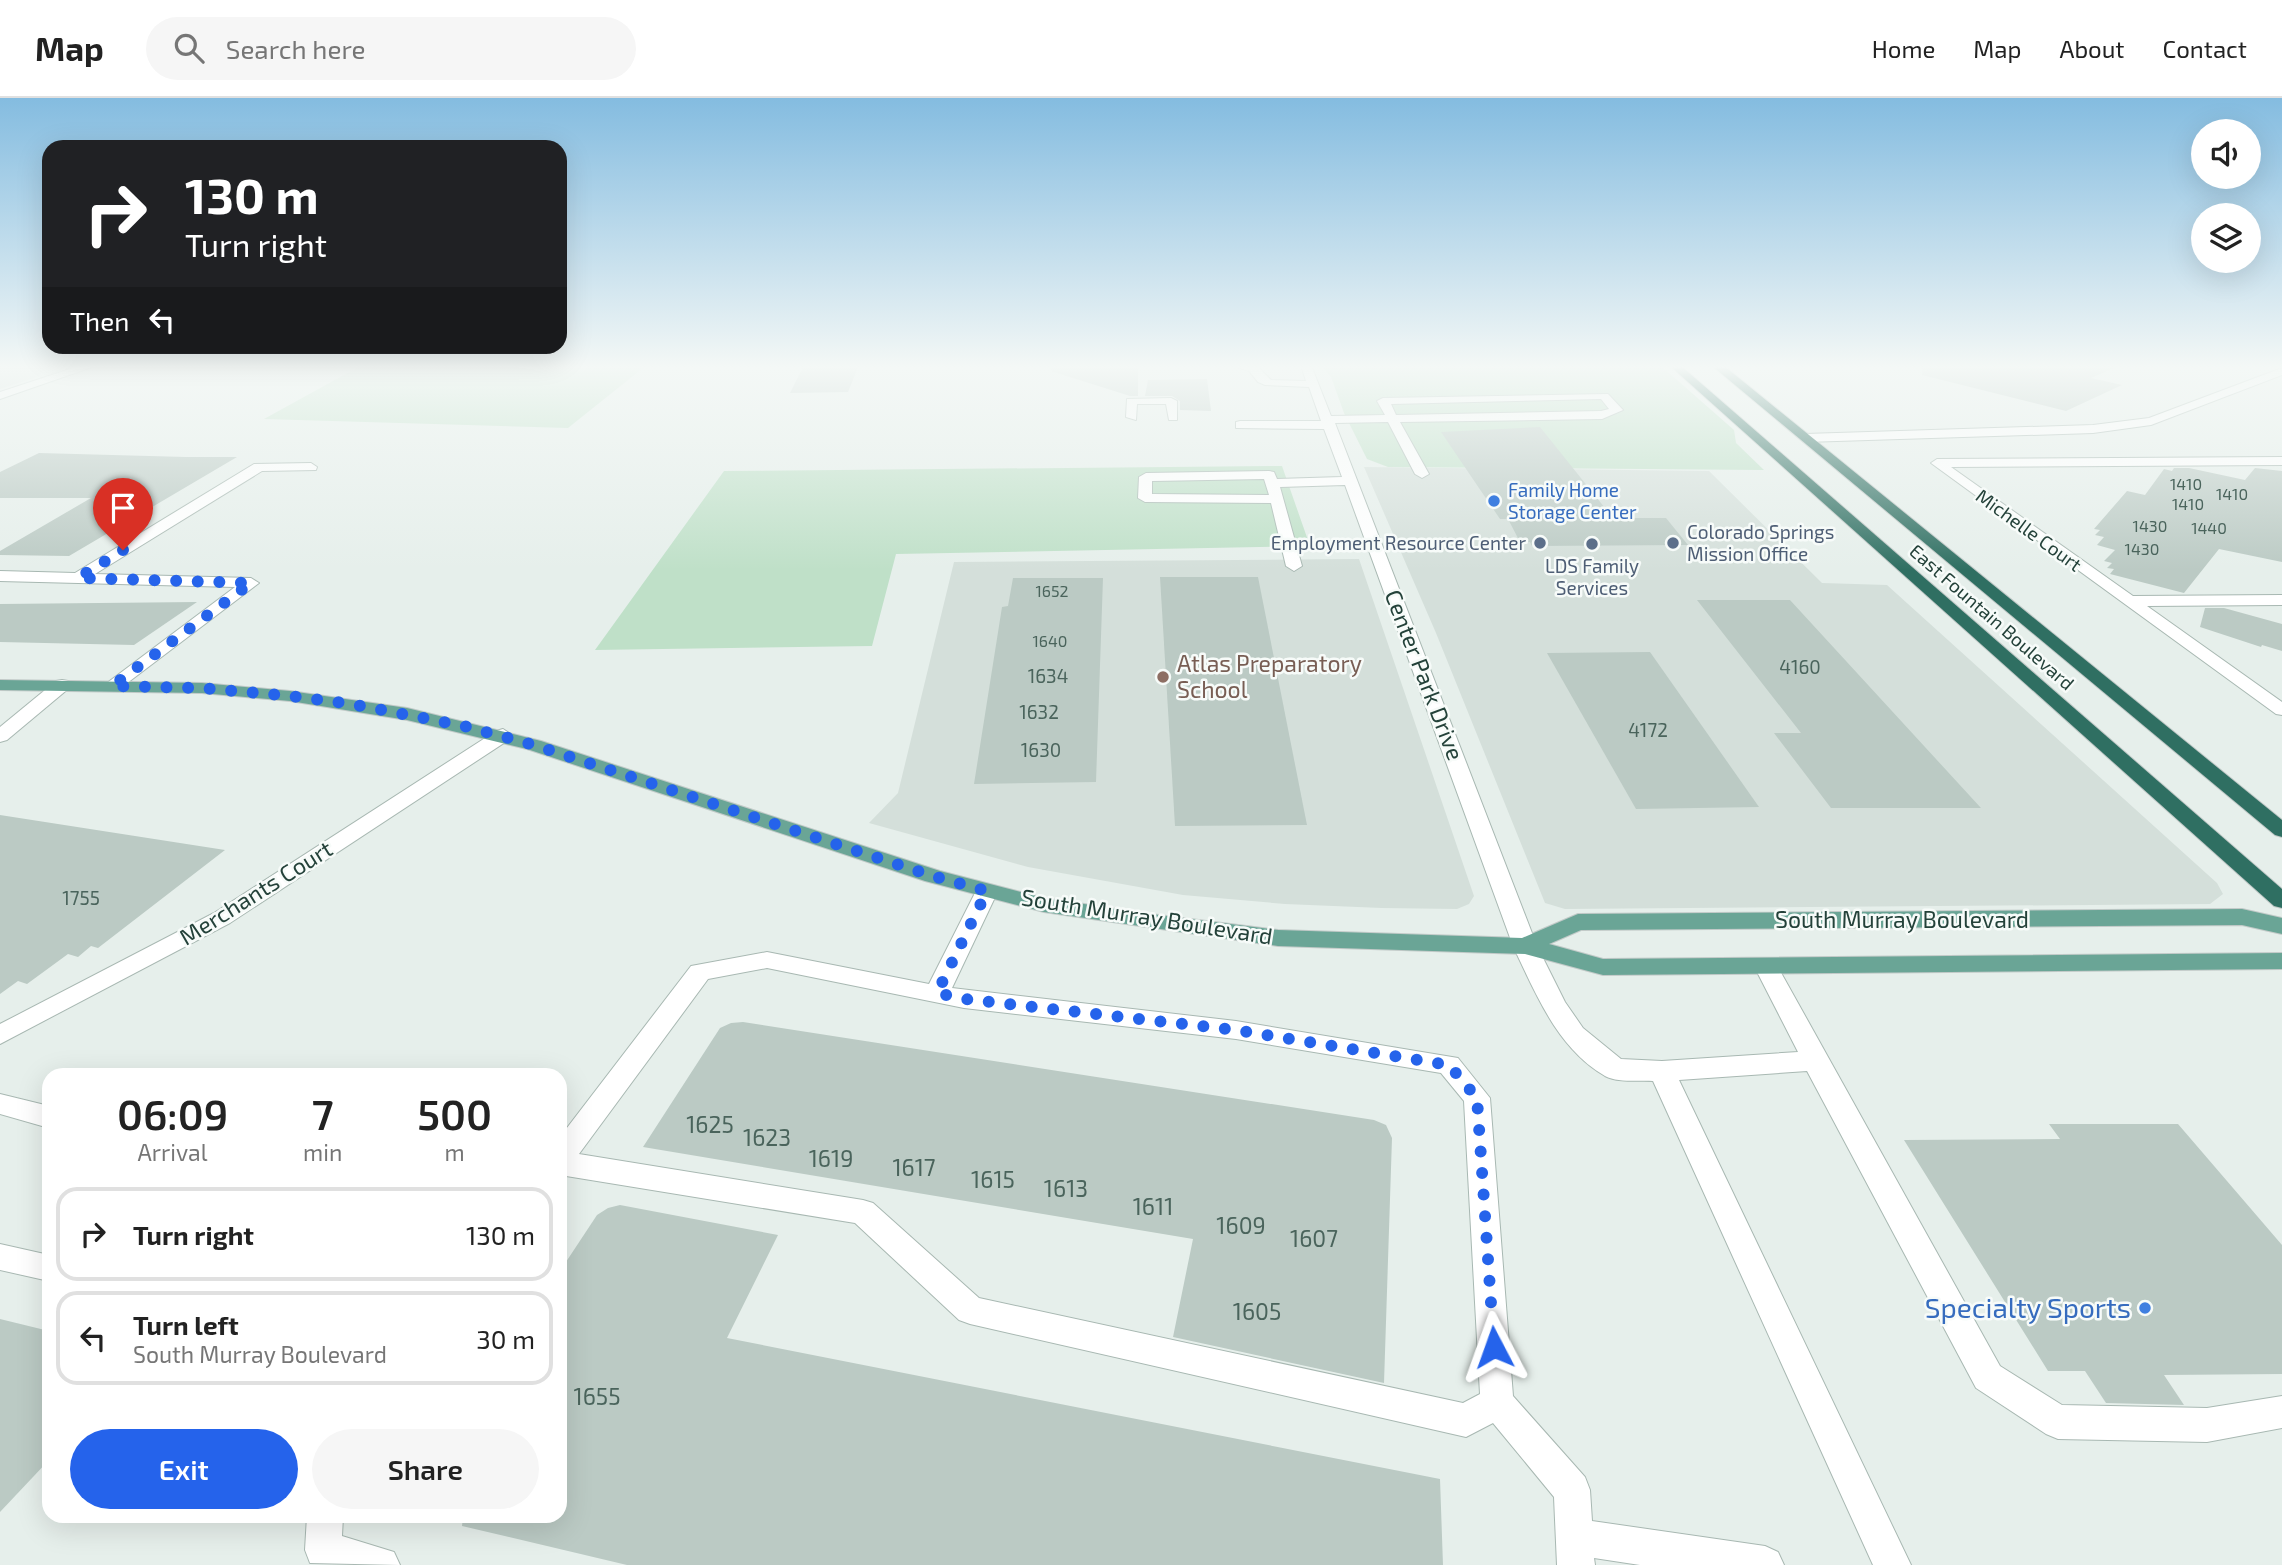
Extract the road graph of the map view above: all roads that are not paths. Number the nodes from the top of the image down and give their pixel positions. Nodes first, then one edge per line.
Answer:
1 (1333, 433) edge
2 (1399, 433) edge
3 (1752, 433) edge
4 (1799, 433) edge
5 (1950, 433) edge
6 (1805, 438) junction
7 (2282, 461) edge
8 (311, 467) dead end
9 (1422, 474) dead end
10 (1271, 479) junction
11 (1351, 481) junction
12 (1276, 499) junction
13 (1294, 566) dead end
14 (0, 576) edge
15 (78, 578) junction
16 (2282, 600) edge
17 (2129, 601) junction
18 (0, 685) edge
19 (62, 685) junction
20 (112, 686) junction
21 (2282, 710) edge
22 (503, 735) junction
23 (0, 736) edge
24 (2282, 831) edge
25 (987, 891) junction
26 (2282, 901) edge
27 (2282, 926) edge
28 (1525, 946) junction
29 (2282, 961) edge
30 (1766, 966) junction
31 (937, 993) junction
32 (0, 1035) edge
33 (1815, 1061) junction
34 (1662, 1071) junction
35 (5, 1110) edge
36 (42, 1116) edge
37 (567, 1152) edge
38 (567, 1162) edge
39 (0, 1257) edge
40 (42, 1266) edge
41 (1497, 1402) junction
42 (2282, 1412) edge
43 (325, 1523) edge
44 (1575, 1551) edge
45 (382, 1565) edge
46 (1765, 1565) edge
47 (1892, 1565) edge

1 - 11 street, Center Park Drive
2 - 9 street
3 - 26 highway, East Fountain Boulevard
4 - 6 highway, East Fountain Boulevard
5 - 6 street
6 - 24 highway, East Fountain Boulevard
7 - 17 street, Michelle Court
8 - 15 street
10 - 11 street
10 - 12 street
10 - 12 street
11 - 28 street, Center Park Drive
12 - 13 street
14 - 15 street
15 - 20 street
16 - 17 street
17 - 21 street, Michelle Court
18 - 19 main road, South Murray Boulevard
19 - 20 main road, South Murray Boulevard
19 - 23 street
20 - 22 main road, South Murray Boulevard
22 - 25 main road, South Murray Boulevard
22 - 32 street, Merchants Court
25 - 28 main road, South Murray Boulevard
25 - 31 street
27 - 28 main road, South Murray Boulevard
28 - 30 main road, South Murray Boulevard
28 - 34 street, Center Park Drive
29 - 30 main road, South Murray Boulevard
30 - 33 street
31 - 37 street
31 - 41 street
33 - 34 street, Center Park Drive
33 - 42 street
34 - 47 street
35 - 36 street
38 - 41 street
39 - 40 street
41 - 44 street
43 - 45 street
44 - 46 street

